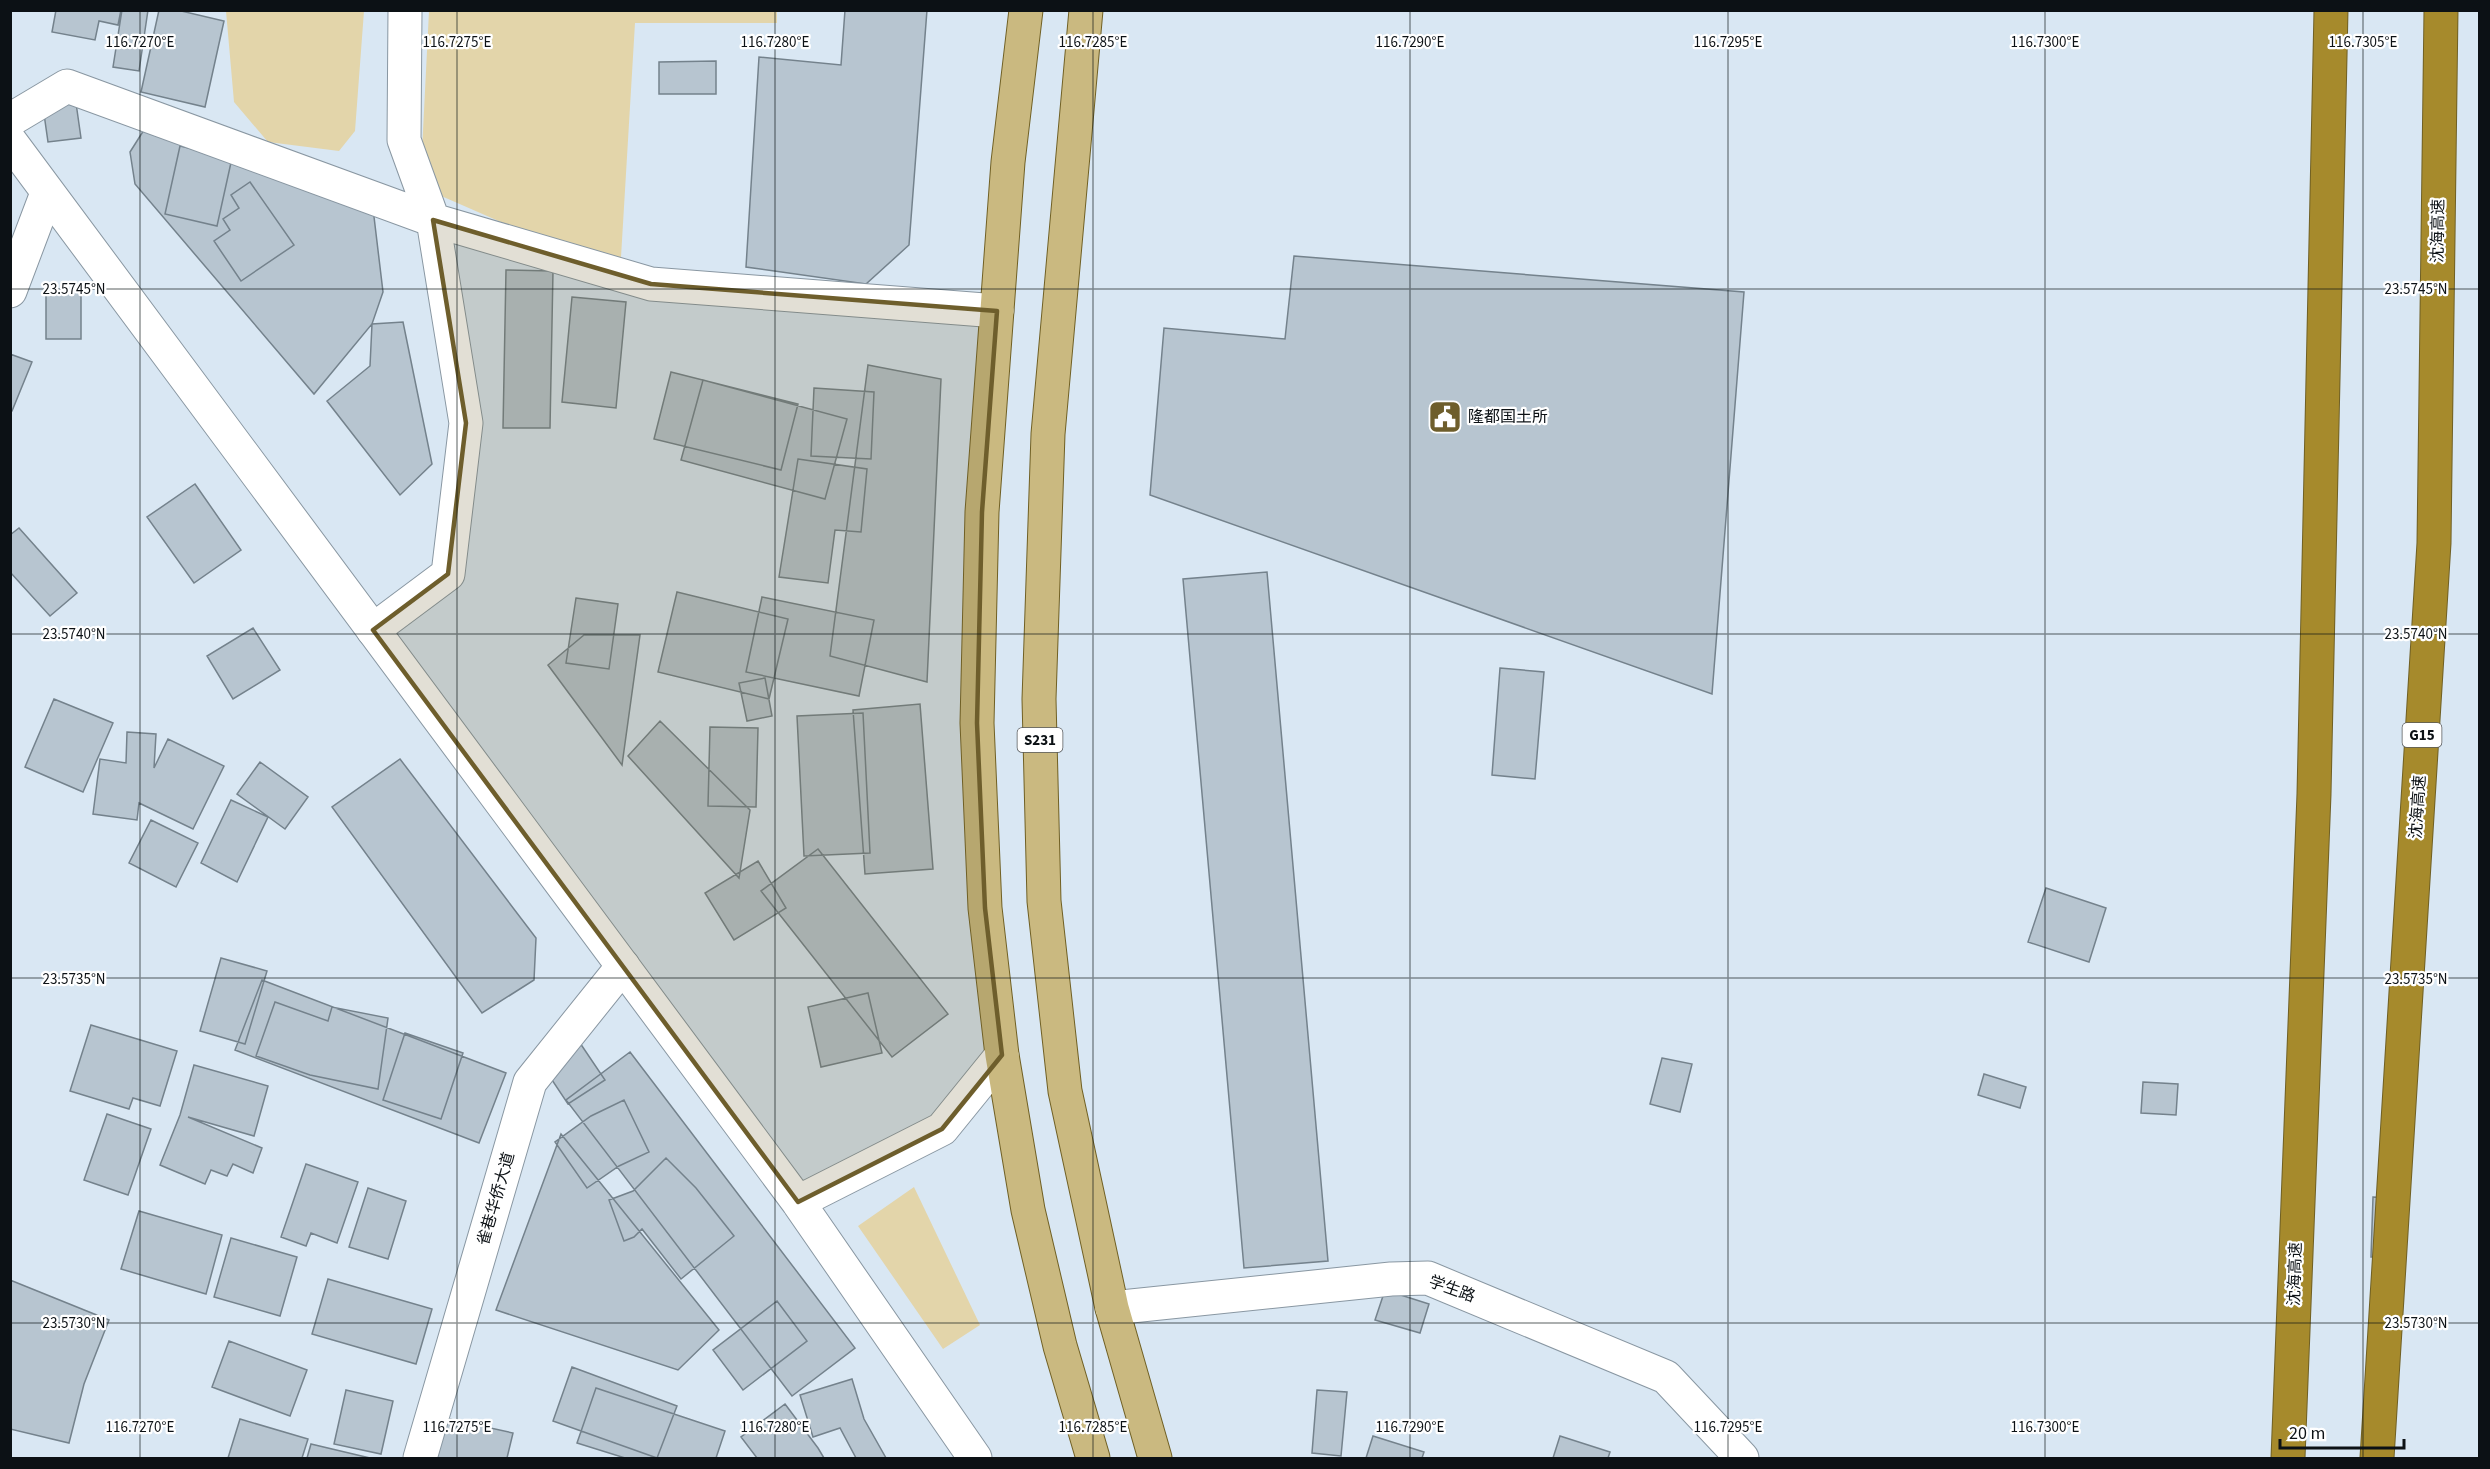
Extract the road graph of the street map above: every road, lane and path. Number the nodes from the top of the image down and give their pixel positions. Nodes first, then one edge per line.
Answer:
1 (405, 10) edge
2 (1026, 10) edge
3 (1086, 10) edge
4 (2331, 10) edge
5 (2441, 10) edge
6 (10, 120) edge
7 (10, 141) edge
8 (47, 193) junction
9 (433, 220) junction
10 (10, 291) edge
11 (997, 310) junction
12 (373, 630) junction
13 (623, 966) junction
14 (1002, 1056) junction
15 (798, 1202) junction
16 (1112, 1308) junction
17 (420, 1458) edge
18 (975, 1458) edge
19 (1093, 1458) edge
20 (1155, 1458) edge
21 (1742, 1458) edge
22 (2288, 1458) edge
23 (2377, 1458) edge

1 - 9 street
2 - 11 main road
3 - 16 main road, S231
4 - 22 highway, 沈海高速
5 - 23 highway, 沈海高速 / G15
6 - 9 street
7 - 8 street
8 - 10 street
8 - 12 street
9 - 11 street
9 - 12 street
11 - 14 main road
12 - 13 street
13 - 15 street
13 - 17 street, 雀巷华侨大道
14 - 15 street
14 - 19 main road
15 - 18 street
16 - 20 main road, S231
16 - 21 street, 学生路

